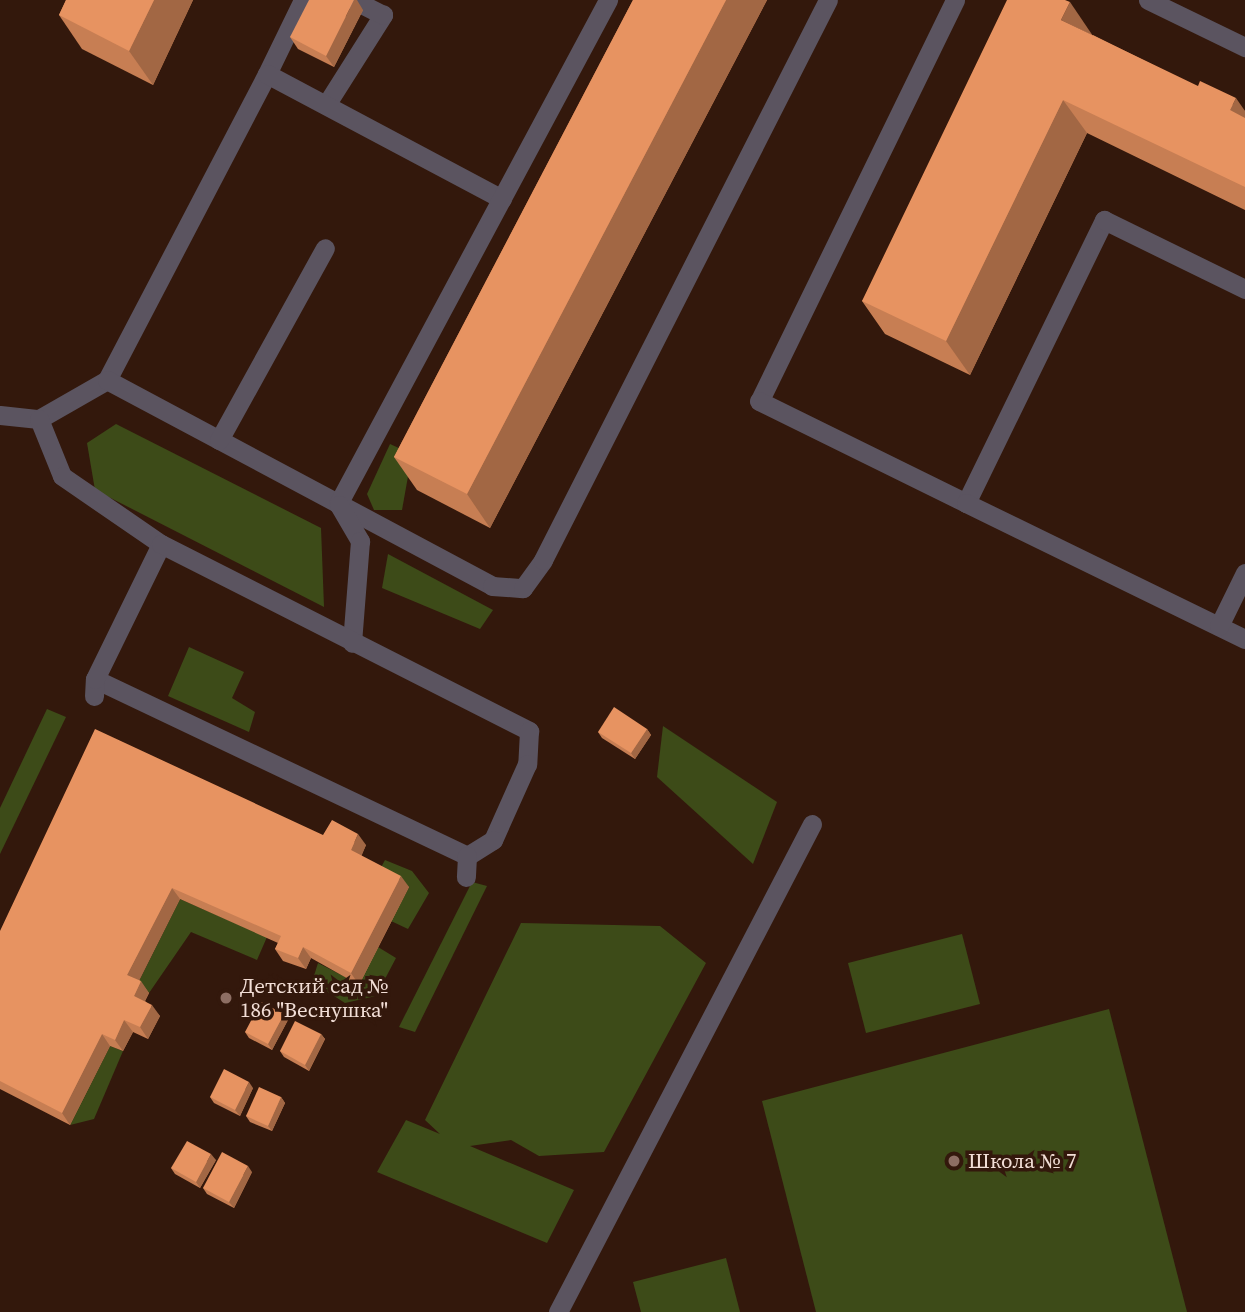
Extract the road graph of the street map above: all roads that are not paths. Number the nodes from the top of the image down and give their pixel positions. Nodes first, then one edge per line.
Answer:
1 (303, 0) edge
2 (353, 0) edge
3 (608, 0) edge
4 (828, 0) edge
5 (955, 0) edge
6 (1148, 0) edge
7 (1245, 47) edge
8 (267, 74) junction
9 (326, 105) junction
10 (502, 199) junction
11 (325, 248) dead end
12 (1245, 289) edge
13 (107, 380) junction
14 (0, 415) edge
15 (39, 419) junction
16 (219, 440) junction
17 (966, 503) junction
18 (338, 504) junction
19 (161, 544) junction
20 (1245, 573) edge
21 (1219, 626) junction
22 (1245, 639) edge
23 (352, 643) junction
24 (812, 824) dead end
25 (467, 856) junction
26 (466, 877) dead end
27 (558, 1312) edge

1 - 8 lane
2 - 9 lane
3 - 10 lane
4 - 18 lane
5 - 17 lane
6 - 7 lane
8 - 9 lane
8 - 13 lane
9 - 10 lane
10 - 18 lane
11 - 16 lane
12 - 17 lane
13 - 15 lane
13 - 16 lane
14 - 15 lane
15 - 19 lane
16 - 18 lane
17 - 21 lane
18 - 23 lane
19 - 23 lane
19 - 25 lane
20 - 21 lane
21 - 22 lane
23 - 25 lane
24 - 27 lane
25 - 26 lane

